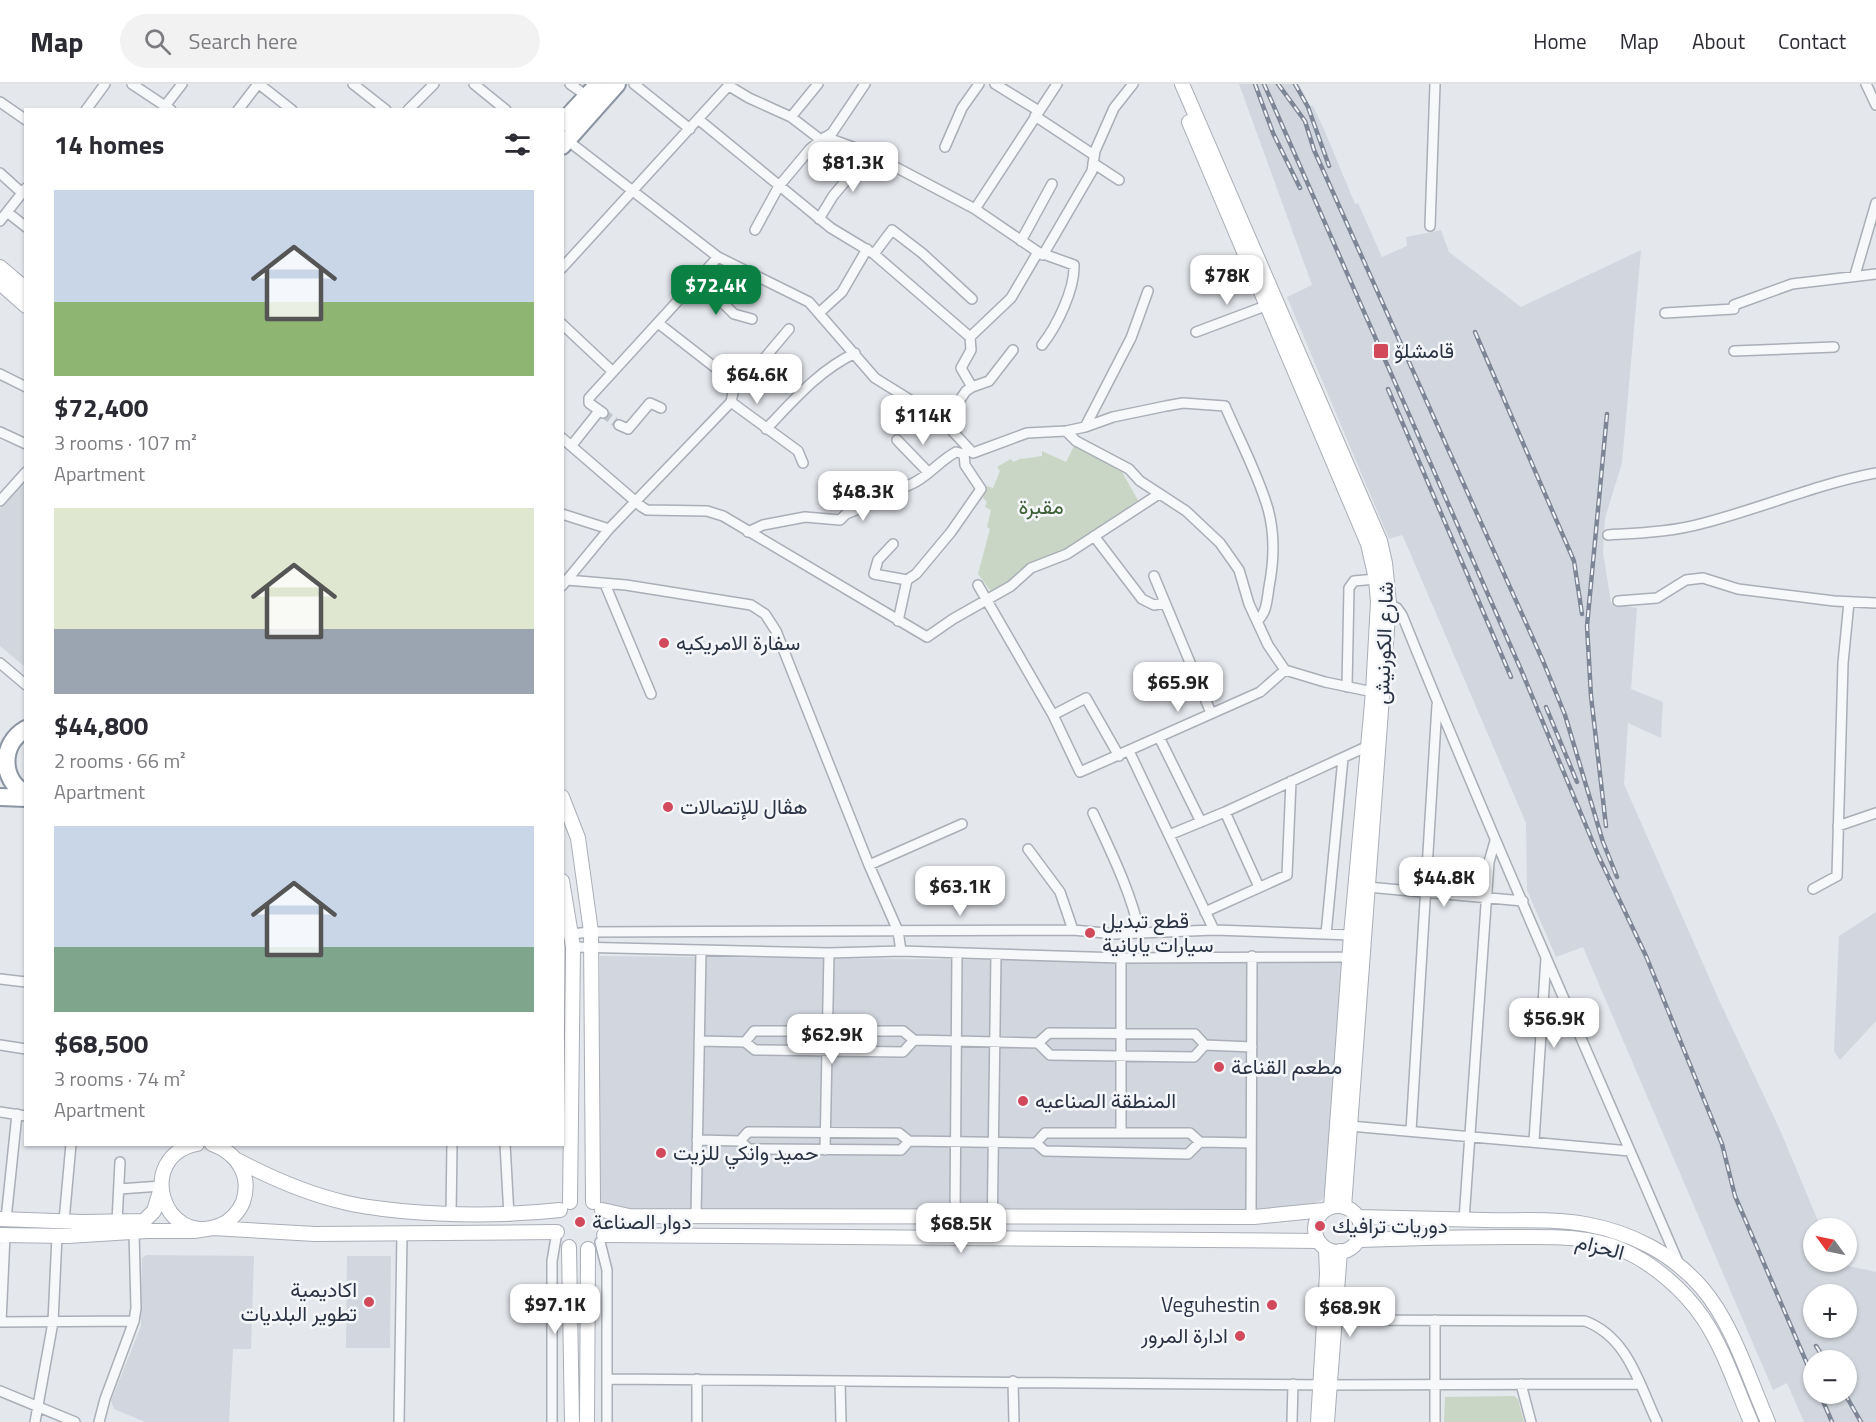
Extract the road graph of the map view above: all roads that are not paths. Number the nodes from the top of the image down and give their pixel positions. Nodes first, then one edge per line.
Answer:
1 (105, 84) edge
2 (132, 84) edge
3 (182, 84) edge
4 (258, 84) edge
5 (353, 84) edge
6 (434, 84) edge
7 (474, 84) edge
8 (570, 84) edge
9 (616, 84) edge
10 (634, 84) edge
11 (818, 84) edge
12 (865, 84) edge
13 (979, 84) edge
14 (995, 84) edge
15 (1057, 84) edge
16 (1133, 84) edge
17 (1174, 84) edge
18 (1182, 84) edge
19 (1435, 84) edge
20 (1866, 84) edge
21 (730, 85) edge
22 (592, 90) edge
23 (0, 102) edge
24 (1876, 105) edge
25 (87, 108) edge
26 (168, 108) edge
27 (240, 108) edge
28 (289, 108) edge
29 (383, 108) edge
30 (410, 108) edge
31 (504, 108) edge
32 (1037, 114) junction
33 (791, 117) junction
34 (24, 119) edge
35 (698, 119) junction
36 (564, 121) edge
37 (690, 129) junction
38 (823, 138) junction
39 (564, 142) edge
40 (945, 147) dead end
41 (869, 153) junction
42 (1094, 159) junction
43 (0, 173) edge
44 (1119, 180) dead end
45 (1052, 184) dead end
46 (779, 186) junction
47 (24, 190) edge
48 (633, 191) junction
49 (1876, 203) edge
50 (975, 209) junction
51 (7, 212) junction
52 (819, 219) junction
53 (0, 220) edge
54 (24, 225) edge
55 (1430, 226) dead end
56 (755, 230) dead end
57 (1021, 242) junction
58 (870, 252) junction
59 (1041, 254) junction
60 (718, 257) junction
61 (564, 266) edge
62 (0, 267) edge
63 (1876, 274) edge
64 (1856, 275) junction
65 (699, 279) junction
66 (0, 283) edge
67 (24, 288) edge
68 (1148, 291) dead end
69 (972, 299) dead end
70 (24, 304) edge
71 (1268, 305) junction
72 (819, 313) junction
73 (1665, 313) dead end
74 (752, 319) dead end
75 (658, 323) junction
76 (564, 326) edge
77 (789, 329) dead end
78 (1196, 332) dead end
79 (970, 338) junction
80 (1042, 345) dead end
81 (1834, 347) dead end
82 (1013, 350) dead end
83 (1734, 351) dead end
84 (855, 353) junction
85 (612, 371) junction
86 (0, 374) edge
87 (730, 378) junction
88 (24, 386) edge
89 (972, 387) junction
90 (731, 402) junction
91 (661, 408) dead end
92 (945, 423) junction
93 (619, 425) dead end
94 (1085, 427) junction
95 (766, 429) junction
96 (1066, 431) junction
97 (0, 432) edge
98 (564, 440) edge
99 (897, 440) dead end
100 (24, 443) edge
101 (572, 446) junction
102 (966, 451) junction
103 (803, 463) dead end
104 (928, 472) junction
105 (1876, 473) edge
106 (24, 474) edge
107 (4, 490) edge
108 (1159, 494) junction
109 (0, 501) edge
110 (637, 502) junction
111 (564, 515) edge
112 (609, 529) junction
113 (748, 532) junction
114 (1608, 535) dead end
115 (1094, 536) junction
116 (893, 544) dead end
117 (1154, 576) dead end
118 (1376, 579) junction
119 (908, 580) junction
120 (565, 583) edge
121 (605, 584) junction
122 (978, 585) dead end
123 (988, 601) junction
124 (1618, 601) dead end
125 (1384, 602) junction
126 (1849, 602) junction
127 (1165, 603) junction
128 (1876, 603) edge
129 (898, 621) junction
130 (1257, 621) junction
131 (0, 663) edge
132 (1285, 670) junction
133 (24, 683) edge
134 (1347, 687) junction
135 (1373, 692) junction
136 (651, 694) dead end
137 (1437, 701) junction
138 (1211, 713) junction
139 (1053, 715) junction
140 (1160, 737) junction
141 (13, 739) edge
142 (1368, 746) junction
143 (1129, 751) junction
144 (1119, 756) junction
145 (1343, 758) junction
146 (1291, 781) junction
147 (24, 794) edge
148 (24, 796) edge
149 (0, 797) edge
150 (564, 802) edge
151 (1225, 812) junction
152 (1093, 813) dead end
153 (1876, 813) edge
154 (1201, 822) junction
155 (962, 824) dead end
156 (1838, 826) junction
157 (1169, 835) junction
158 (1495, 841) junction
159 (1028, 849) dead end
160 (869, 865) junction
161 (1259, 887) junction
162 (1367, 887) junction
163 (1813, 889) dead end
164 (1426, 892) junction
165 (564, 894) edge
166 (1486, 898) junction
167 (1523, 901) junction
168 (1205, 912) junction
169 (1073, 930) junction
170 (1214, 930) junction
171 (898, 931) junction
172 (591, 932) junction
173 (1140, 934) junction
174 (1326, 934) junction
175 (1351, 935) junction
176 (572, 941) junction
177 (1363, 947) junction
178 (590, 949) junction
179 (701, 951) junction
180 (901, 951) junction
181 (829, 953) junction
182 (957, 954) junction
183 (996, 955) junction
184 (1546, 955) junction
185 (1252, 956) junction
186 (1350, 957) junction
187 (1121, 958) junction
188 (0, 979) edge
189 (24, 982) edge
190 (827, 1031) junction
191 (1121, 1034) junction
192 (566, 1035) edge
193 (914, 1040) junction
194 (699, 1041) junction
195 (956, 1041) junction
196 (745, 1042) junction
197 (995, 1042) junction
198 (1038, 1043) junction
199 (0, 1045) edge
200 (1205, 1045) junction
201 (1252, 1047) junction
202 (24, 1049) edge
203 (827, 1051) junction
204 (1121, 1056) junction
205 (0, 1112) edge
206 (21, 1115) edge
207 (1350, 1126) junction
208 (1411, 1131) junction
209 (825, 1132) junction
210 (1121, 1132) junction
211 (1470, 1136) junction
212 (697, 1140) junction
213 (740, 1141) junction
214 (909, 1141) junction
215 (1534, 1141) junction
216 (955, 1142) junction
217 (993, 1142) junction
218 (1036, 1143) junction
219 (1200, 1143) junction
220 (1251, 1143) junction
221 (71, 1146) edge
222 (188, 1146) edge
223 (217, 1146) edge
224 (452, 1146) edge
225 (505, 1146) edge
226 (825, 1150) junction
227 (1630, 1151) junction
228 (231, 1152) edge
229 (120, 1162) dead end
230 (161, 1186) junction
231 (119, 1189) junction
232 (565, 1206) junction
233 (597, 1206) junction
234 (1333, 1208) junction
235 (450, 1216) junction
236 (509, 1216) junction
237 (696, 1216) junction
238 (955, 1216) junction
239 (992, 1217) junction
240 (1251, 1217) junction
241 (1357, 1217) junction
242 (3, 1219) edge
243 (1464, 1220) junction
244 (64, 1221) junction
245 (117, 1222) junction
246 (213, 1228) junction
247 (134, 1232) junction
248 (557, 1232) junction
249 (402, 1233) junction
250 (2, 1235) edge
251 (57, 1236) junction
252 (992, 1238) junction
253 (602, 1239) junction
254 (1358, 1240) junction
255 (569, 1247) junction
256 (1328, 1247) junction
257 (588, 1249) junction
258 (1679, 1264) junction
259 (1336, 1320) junction
260 (1435, 1320) junction
261 (134, 1321) junction
262 (0, 1322) edge
263 (53, 1322) junction
264 (607, 1379) junction
265 (697, 1379) junction
266 (840, 1381) junction
267 (1014, 1381) junction
268 (1293, 1384) junction
269 (1435, 1384) junction
270 (1521, 1384) junction
271 (1639, 1384) junction
272 (1325, 1385) junction
273 (0, 1391) edge
274 (39, 1408) junction
275 (35, 1422) edge
276 (75, 1422) edge
277 (99, 1422) edge
278 (399, 1422) edge
279 (552, 1422) edge
280 (572, 1422) edge
281 (587, 1422) edge
282 (607, 1422) edge
283 (697, 1422) edge
284 (840, 1422) edge
285 (1014, 1422) edge
286 (1292, 1422) edge
287 (1318, 1422) edge
288 (1327, 1422) edge
289 (1435, 1422) edge
290 (1531, 1422) edge
291 (1657, 1422) edge
292 (1750, 1422) edge
293 (1768, 1422) edge

1 - 25 street
2 - 26 street
3 - 26 street
4 - 27 street
4 - 28 street
5 - 29 street
6 - 30 street
7 - 31 street
8 - 22 street
9 - 39 highway
10 - 37 street
11 - 33 street
12 - 38 street
13 - 40 street
14 - 32 street
15 - 32 street
16 - 42 street
17 - 71 street, شارع الكورنيش
18 - 125 street, شارع الكورنيش
19 - 55 street
20 - 24 street
21 - 33 street
21 - 35 street
22 - 36 highway
23 - 34 street
32 - 42 street
32 - 50 street
33 - 38 street
35 - 37 street
35 - 46 street
37 - 48 street
38 - 41 street
38 - 46 street
39 - 48 street
41 - 50 street
41 - 52 street
42 - 44 street
42 - 59 street
43 - 47 street
45 - 57 street
46 - 52 street
46 - 56 street
47 - 51 street
48 - 60 street
48 - 61 street
49 - 64 street
50 - 57 street
51 - 53 street
51 - 54 street
52 - 58 street
57 - 59 street
58 - 69 street
58 - 72 street
58 - 79 street
59 - 79 street
59 - 80 street
60 - 65 street
60 - 72 street
62 - 67 street
63 - 64 street
64 - 73 street
65 - 74 street
65 - 75 street
66 - 70 street
68 - 94 street
71 - 78 street
71 - 118 street, شارع الكورنيش
72 - 84 street
75 - 85 street
75 - 87 street
76 - 85 street
77 - 87 street
79 - 89 street
81 - 83 street
82 - 89 street
84 - 92 street
84 - 95 street
85 - 101 street
86 - 88 street
87 - 90 street
89 - 92 street
90 - 95 street
90 - 110 street
91 - 93 street
92 - 102 street
94 - 96 street
94 - 130 street
95 - 103 street
96 - 102 street
96 - 108 street
97 - 100 street
98 - 101 street
99 - 104 street
101 - 110 street
102 - 104 street
102 - 119 street
104 - 113 street
105 - 114 street
106 - 107 street
107 - 109 street
108 - 115 street
108 - 130 street
110 - 112 street
110 - 113 street
111 - 112 street
112 - 120 street
113 - 129 street
115 - 123 street
115 - 127 street
116 - 119 street
117 - 127 street
118 - 125 street, شارع الكورنيش
118 - 134 street
119 - 129 street
120 - 121 street
121 - 136 street
121 - 160 street
122 - 123 street
123 - 129 street
123 - 139 street
124 - 126 street
125 - 135 street, شارع الكورنيش
125 - 137 street
125 - 162 street, شارع الكورنيش
126 - 128 street
126 - 156 street
127 - 138 street
130 - 132 street
131 - 133 street
132 - 134 street
132 - 138 street
134 - 135 street
135 - 142 street, شارع الكورنيش
137 - 158 street
137 - 164 street
138 - 140 street
139 - 144 street
139 - 144 street
140 - 143 street
140 - 154 street
141 - 147 highway
142 - 145 street
142 - 175 street, شارع الكورنيش
143 - 144 street
143 - 157 street
145 - 146 street
145 - 174 street
146 - 151 street
146 - 161 street
148 - 149 highway
150 - 172 street
151 - 154 street
151 - 161 street
152 - 173 street
153 - 156 street
154 - 157 street
155 - 160 street
156 - 163 street
157 - 168 street
158 - 166 street
158 - 167 street
159 - 169 street
160 - 171 street
161 - 168 street
162 - 164 street
162 - 177 street, شارع الكورنيش
164 - 166 street
164 - 208 street
165 - 176 street
166 - 167 street
166 - 211 street
167 - 184 street
168 - 170 street
169 - 171 street
169 - 173 street
170 - 173 street
170 - 174 street
171 - 172 street
171 - 180 street
172 - 176 street
172 - 178 street
174 - 175 street
175 - 177 street
175 - 186 street, شارع الكورنيش
176 - 178 street
176 - 192 street
177 - 186 street
177 - 207 street, شارع الكورنيش
178 - 179 street
178 - 233 street
179 - 181 street
179 - 194 street
180 - 181 street
180 - 182 street
181 - 190 street
182 - 183 street
182 - 195 street
183 - 187 street
183 - 197 street
184 - 215 street
184 - 227 street
185 - 186 street
185 - 187 street
185 - 201 street
186 - 234 street, شارع الكورنيش
187 - 191 street
188 - 189 street
190 - 193 street
190 - 196 street
190 - 203 street
191 - 198 street
191 - 200 street
191 - 204 street
192 - 232 street
193 - 195 street
193 - 203 street
194 - 196 street
194 - 212 street
195 - 197 street
195 - 216 street
196 - 203 street
197 - 198 street
197 - 217 street
198 - 204 street
199 - 202 street
200 - 201 street
200 - 204 street
201 - 220 street
203 - 209 street
204 - 210 street
205 - 206 street
206 - 242 street
207 - 208 street
207 - 234 street, شارع الكورنيش
208 - 211 street
209 - 213 street
209 - 214 street
209 - 226 street
210 - 218 street
210 - 219 street
211 - 215 street
211 - 243 street
212 - 213 street
212 - 237 street
213 - 226 street
214 - 216 street
214 - 226 street
215 - 227 street
216 - 217 street
216 - 238 street
217 - 218 street
217 - 239 street
218 - 219 street
219 - 220 street
220 - 240 street
221 - 244 street
222 - 230 street
223 - 228 street
224 - 235 street
225 - 236 street
227 - 258 street
228 - 235 street
228 - 246 street
229 - 231 street
230 - 231 street
230 - 245 street
230 - 246 street
231 - 245 street
232 - 233 street
232 - 236 street
232 - 248 street
233 - 237 street
233 - 253 street
234 - 240 street
234 - 241 street
234 - 256 street
235 - 236 street
237 - 238 street
238 - 239 street
239 - 240 street
239 - 252 street
241 - 243 street
241 - 254 street
242 - 244 street
243 - 258 street
244 - 245 street
246 - 247 street
246 - 249 street
247 - 251 street
247 - 261 street
248 - 249 street
248 - 255 street
248 - 279 street
249 - 278 street
250 - 251 street
250 - 262 street
251 - 263 street
252 - 253 street
252 - 256 street
253 - 257 street
253 - 264 street
254 - 256 street
254 - 292 street, الحزام
255 - 257 street
255 - 280 street
256 - 259 street
256 - 272 street
257 - 281 street
258 - 293 street
259 - 260 street
259 - 272 street
260 - 269 street
260 - 271 street
261 - 263 street
261 - 277 street
262 - 263 street
263 - 274 street
264 - 265 street
264 - 282 street
265 - 266 street
265 - 283 street
266 - 267 street
266 - 284 street
267 - 268 street
267 - 285 street
268 - 272 street
268 - 286 street
269 - 270 street
269 - 272 street
269 - 289 street
270 - 271 street
270 - 290 street
271 - 291 street
272 - 287 street
272 - 288 street
273 - 274 street
274 - 275 street
274 - 276 street

